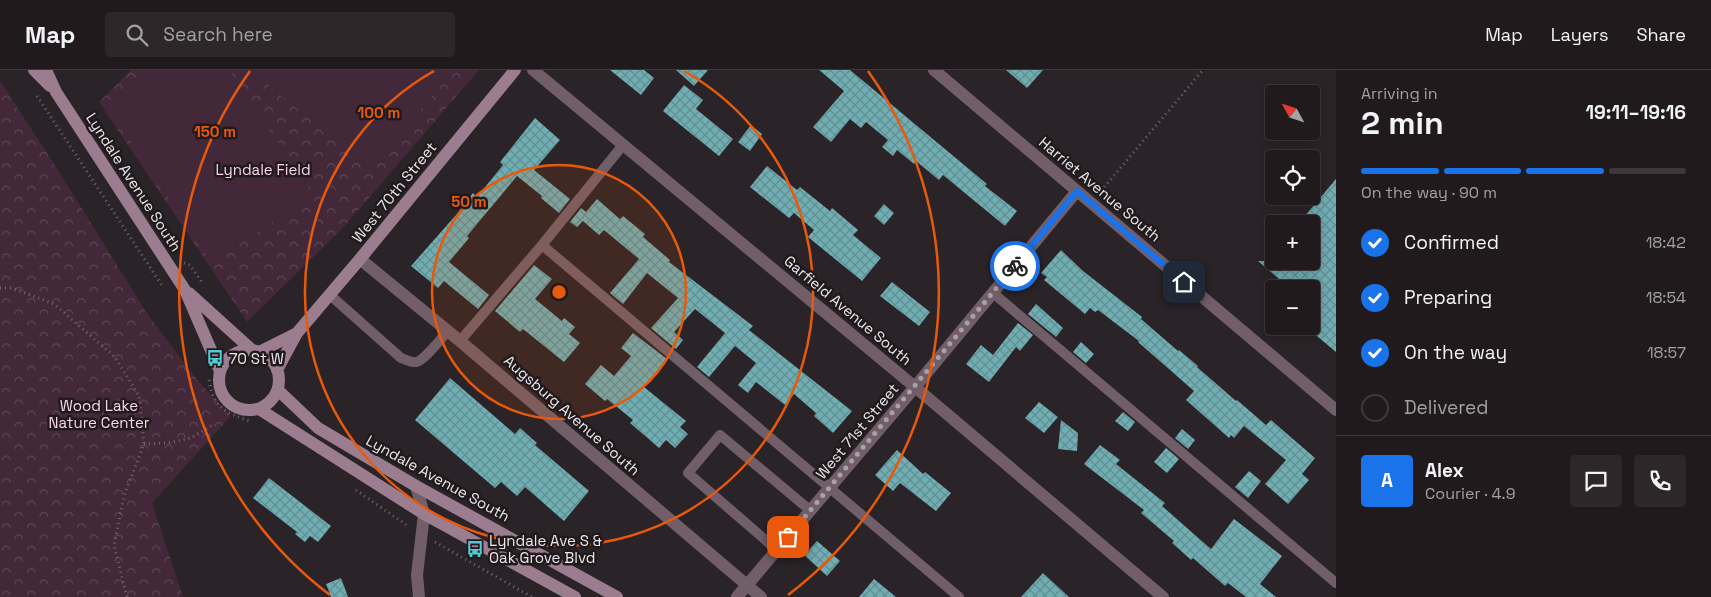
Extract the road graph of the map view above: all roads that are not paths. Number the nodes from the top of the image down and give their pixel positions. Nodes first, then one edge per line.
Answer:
1 (34, 70) edge
2 (46, 70) edge
3 (515, 70) edge
4 (533, 70) edge
5 (934, 70) edge
6 (56, 92) junction
7 (623, 145) junction
8 (1077, 191) junction
9 (542, 244) junction
10 (360, 259) junction
11 (185, 290) junction
12 (993, 294) junction
13 (330, 295) junction
14 (448, 331) junction
15 (297, 333) junction
16 (460, 341) junction
17 (255, 351) junction
18 (277, 370) junction
19 (220, 371) junction
20 (916, 387) junction
21 (278, 390) junction
22 (259, 409) junction
23 (1336, 410) edge
24 (416, 486) junction
25 (830, 488) junction
26 (811, 511) junction
27 (424, 514) junction
28 (778, 550) junction
29 (1336, 583) edge
30 (747, 586) junction
31 (419, 597) edge
32 (575, 597) edge
33 (617, 597) edge
34 (737, 597) edge
35 (761, 597) edge
36 (959, 597) edge
37 (1163, 597) edge

1 - 6 main road, Lyndale Avenue South
2 - 6 main road, Lyndale Avenue South
3 - 10 main road, West 70th Street
4 - 7 street, Garfield Avenue South
5 - 8 street, Harriet Avenue South
6 - 11 main road, Lyndale Avenue South
7 - 9 lane
7 - 20 street, Garfield Avenue South
8 - 12 street, West 71st Street
8 - 23 street, Harriet Avenue South
9 - 16 lane
9 - 25 lane
10 - 13 main road, West 70th Street
10 - 14 street, Augsburg Avenue South
11 - 17 main road, Lyndale Avenue South
11 - 19 main road, Lyndale Avenue South
12 - 20 street, West 71st Street
12 - 29 lane
13 - 14 lane
13 - 15 main road, West 70th Street
14 - 16 street, Augsburg Avenue South
15 - 17 main road, West 70th Street
15 - 18 main road, West 70th Street
16 - 30 street, Augsburg Avenue South
17 - 18 main road, Lyndale Avenue South
17 - 19 main road
18 - 21 main road
19 - 22 main road, Lyndale Avenue South
20 - 25 street, West 71st Street
20 - 37 street, Garfield Avenue South
21 - 22 main road
21 - 24 main road, Lyndale Avenue South
22 - 27 main road, Lyndale Avenue South
24 - 27 street
24 - 33 main road, Lyndale Avenue South
25 - 26 street, West 71st Street
25 - 36 lane
26 - 28 street, West 71st Street
26 - 28 lane
27 - 31 street
27 - 32 main road, Lyndale Avenue South
28 - 30 street, West 71st Street
30 - 34 street, West 71st Street
30 - 35 street, Augsburg Avenue South

